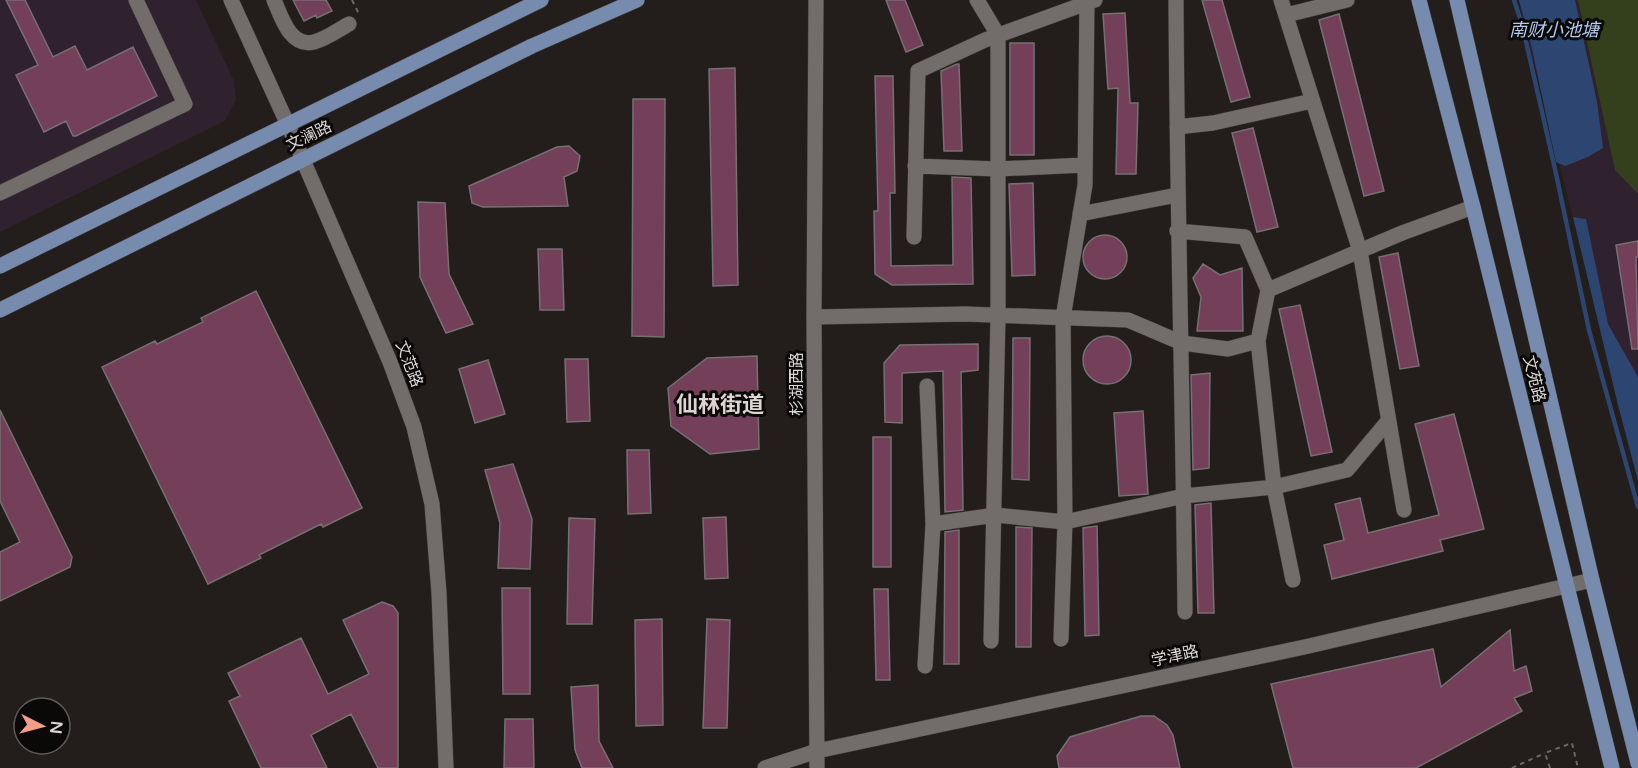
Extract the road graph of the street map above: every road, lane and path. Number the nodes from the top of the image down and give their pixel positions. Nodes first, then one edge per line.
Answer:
1 (136, 0) edge
2 (231, 0) edge
3 (274, 0) edge
4 (541, 0) edge
5 (637, 0) edge
6 (816, 0) edge
7 (977, 0) edge
8 (1176, 0) edge
9 (1347, 0) edge
10 (1419, 0) edge
11 (1457, 0) edge
12 (1090, 1) edge
13 (1283, 7) edge
14 (349, 24) dead end
15 (998, 35) junction
16 (1312, 101) junction
17 (288, 125) junction
18 (1177, 127) junction
19 (302, 159) junction
20 (1085, 165) junction
21 (915, 166) junction
22 (998, 169) junction
23 (0, 193) edge
24 (1177, 195) junction
25 (1473, 207) junction
26 (1080, 214) junction
27 (1178, 231) junction
28 (914, 237) dead end
29 (1360, 251) junction
30 (0, 266) edge
31 (1268, 290) junction
32 (0, 310) edge
33 (998, 315) junction
34 (814, 317) junction
35 (1063, 318) junction
36 (1258, 340) junction
37 (1182, 343) junction
38 (927, 386) dead end
39 (1388, 421) junction
40 (1274, 487) junction
41 (1184, 495) junction
42 (1404, 510) dead end
43 (995, 515) junction
44 (1065, 522) junction
45 (933, 524) junction
46 (1293, 580) dead end
47 (1592, 580) junction
48 (1566, 586) junction
49 (1185, 612) dead end
50 (1061, 639) dead end
51 (991, 641) dead end
52 (925, 666) dead end
53 (817, 752) junction
54 (1545, 753) junction
55 (1638, 763) edge
56 (446, 768) edge
57 (765, 768) edge
58 (817, 768) edge
59 (1512, 768) edge
60 (1550, 768) edge
61 (1578, 768) edge
62 (1612, 768) edge

1 - 23 street
2 - 17 street, 文范路
3 - 14 street
4 - 17 main road, 文澜路
5 - 19 main road, 文澜路
6 - 34 street, 杉湖西路
7 - 15 street
8 - 18 street
9 - 13 street
10 - 25 main road, 文苑路
11 - 47 main road, 文苑路
12 - 15 street
12 - 20 street
13 - 16 street
15 - 21 street
15 - 22 street
16 - 18 street
16 - 29 street
17 - 19 street, 文范路
17 - 30 main road, 文澜路
18 - 24 street
19 - 32 main road, 文澜路
19 - 56 street, 文范路
20 - 22 street
20 - 26 street
21 - 22 street
21 - 28 street
22 - 33 street
24 - 26 street
24 - 27 street
25 - 29 street
25 - 48 main road, 文苑路
26 - 35 street
27 - 31 street
27 - 37 street
29 - 31 street
29 - 39 street
31 - 36 street
33 - 34 street
33 - 35 street
33 - 43 street
34 - 53 street, 杉湖西路
35 - 37 street
35 - 44 street
36 - 37 street
36 - 40 street
37 - 41 street
38 - 45 street
39 - 40 street
39 - 42 street
40 - 41 street
40 - 46 street
41 - 44 street
41 - 49 street
43 - 44 street
43 - 45 street
43 - 51 street
44 - 50 street
45 - 52 street
47 - 48 street, 学津路
47 - 55 main road, 文苑路
48 - 53 street, 学津路
48 - 62 main road, 文苑路
53 - 57 street, 学津路
53 - 58 street, 杉湖西路
54 - 59 path
54 - 60 path
54 - 61 path

